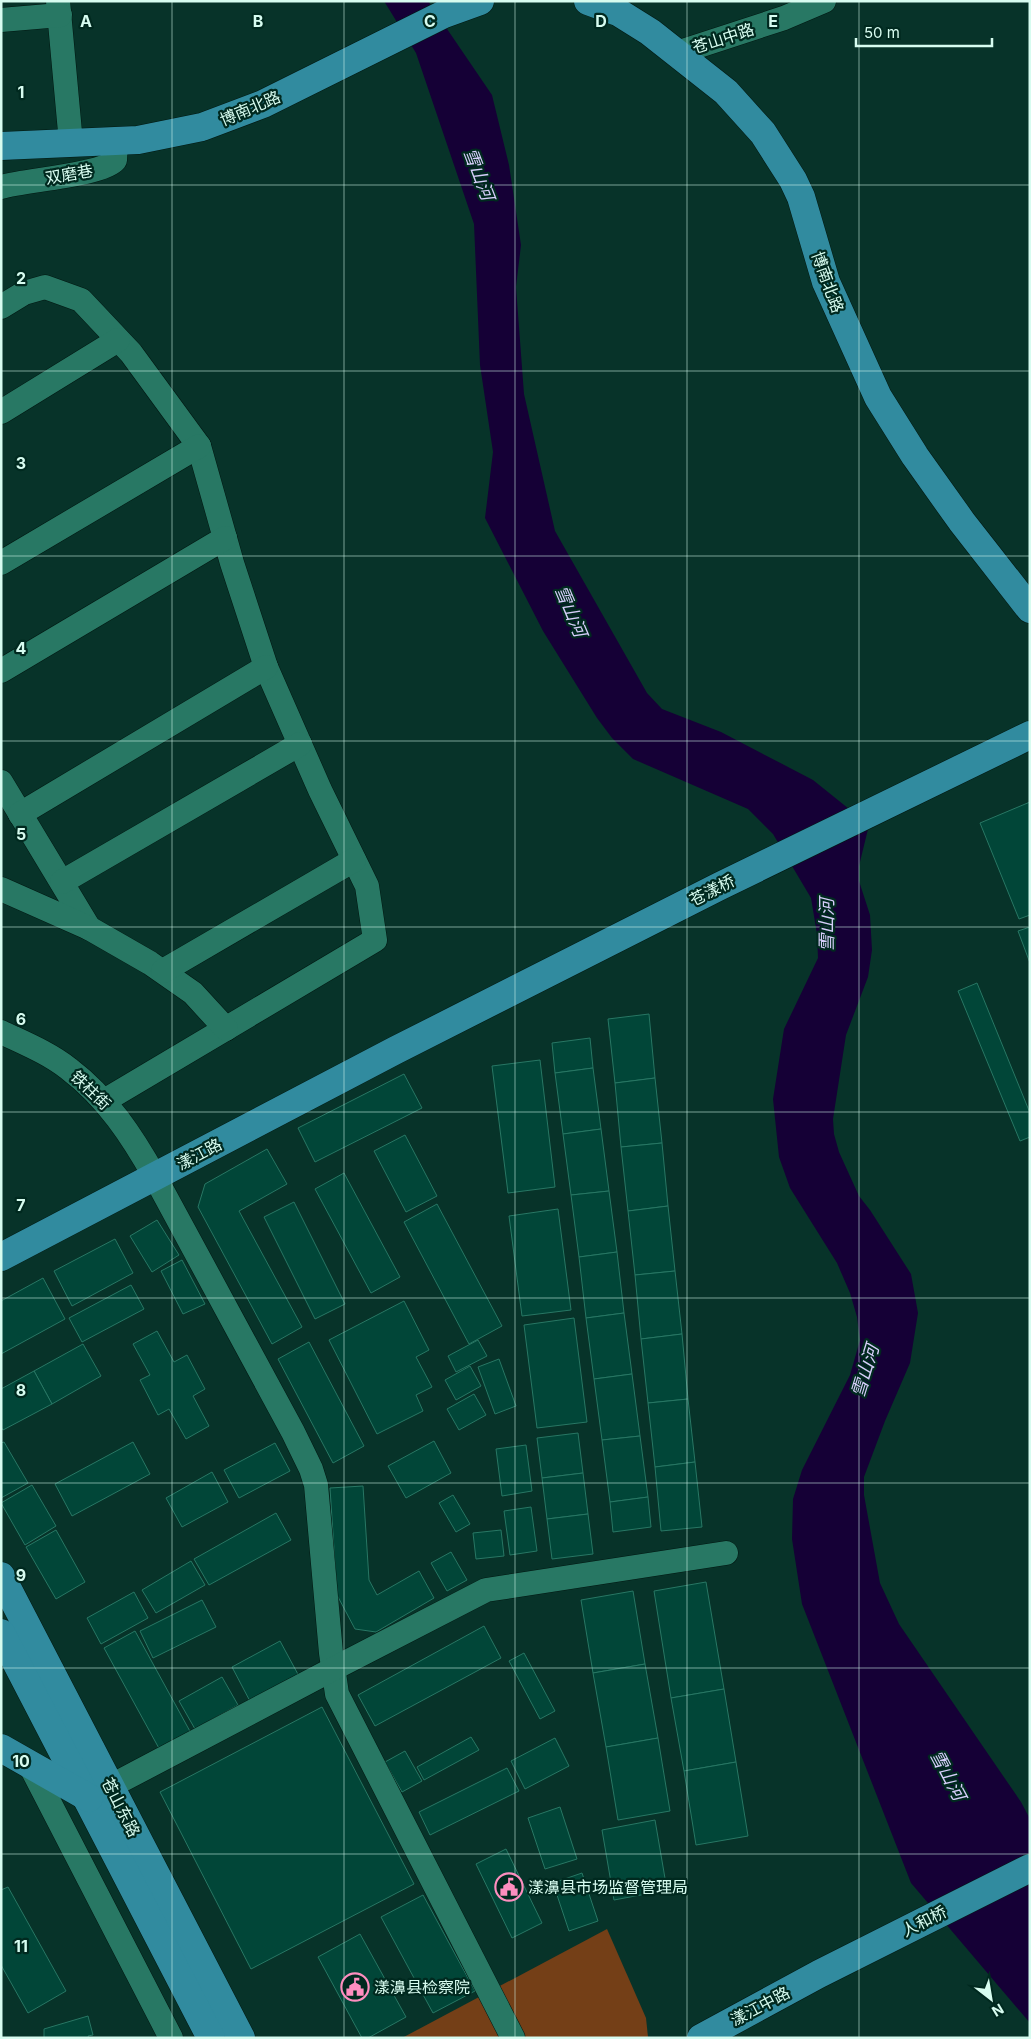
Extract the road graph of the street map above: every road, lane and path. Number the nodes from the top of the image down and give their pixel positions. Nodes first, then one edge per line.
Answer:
1 (588, 1) edge
2 (824, 1) edge
3 (476, 2) edge
4 (59, 8) edge
5 (1, 20) edge
6 (677, 52) junction
7 (116, 141) junction
8 (71, 143) junction
9 (1, 146) edge
10 (1, 187) edge
11 (1, 307) edge
12 (118, 340) junction
13 (1, 412) edge
14 (199, 446) junction
15 (225, 538) junction
16 (1, 563) edge
17 (1030, 609) edge
18 (266, 667) junction
19 (1, 671) edge
20 (1030, 735) edge
21 (300, 744) junction
22 (1, 782) edge
23 (20, 814) junction
24 (354, 860) junction
25 (62, 882) junction
26 (1, 889) edge
27 (89, 928) junction
28 (163, 971) junction
29 (226, 1029) junction
30 (1, 1032) edge
31 (396, 1050) joint
32 (104, 1101) junction
33 (155, 1176) junction
34 (1, 1257) edge
35 (726, 1553) dead end
36 (1, 1576) edge
37 (1, 1633) edge
38 (333, 1669) junction
39 (1, 1748) edge
40 (30, 1765) junction
41 (99, 1792) junction
42 (1030, 1868) edge
43 (819, 1974) joint
44 (170, 2038) edge
45 (211, 2038) edge
46 (241, 2038) edge
47 (513, 2038) edge
48 (701, 2038) edge

1 - 6 main road, 博南北路
2 - 6 street, 苍山中路
3 - 7 main road, 博南北路
4 - 5 street
4 - 8 street
6 - 17 main road, 博南北路
7 - 8 main road, 博南北路
7 - 10 street, 双磨巷
8 - 9 main road, 博南北路
11 - 12 street
12 - 13 street
12 - 14 street
14 - 15 street
14 - 16 street
15 - 18 street
15 - 19 street
18 - 21 street
18 - 23 street
20 - 31 main road, 苍漾桥
21 - 24 street
21 - 25 street
22 - 23 street
23 - 25 street
24 - 28 street
24 - 29 street
25 - 27 street
26 - 27 street
27 - 28 street
28 - 29 street
29 - 32 street
30 - 32 street, 铁柱街
31 - 33 main road, 漾江路
32 - 33 street, 铁柱街
33 - 34 main road, 漾江路
33 - 38 street, 铁柱街
35 - 38 street
36 - 41 main road, 苍山东路
37 - 41 main road, 苍山东路
38 - 41 street
38 - 47 street, 铁柱街
39 - 40 main road
40 - 41 main road
40 - 44 street
41 - 45 main road, 苍山东路
41 - 46 main road, 苍山东路
42 - 43 main road, 人和桥
43 - 48 main road, 漾江中路

